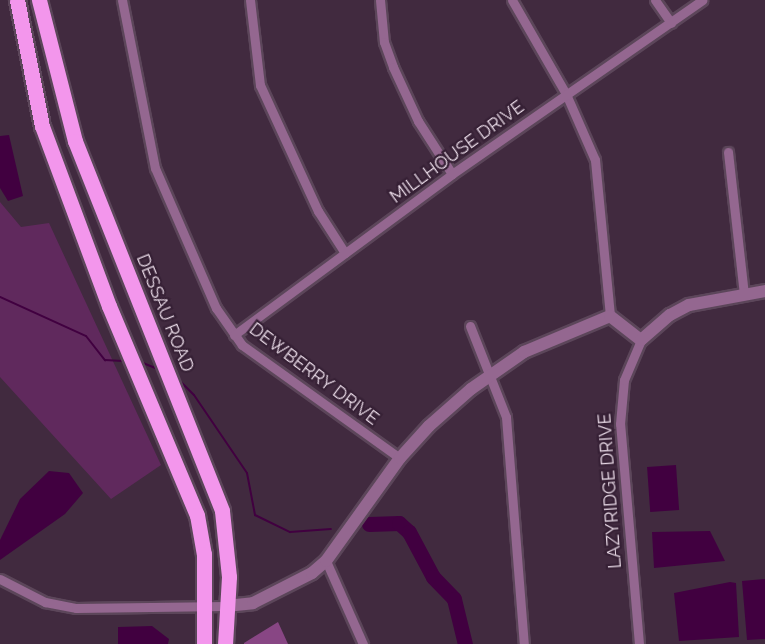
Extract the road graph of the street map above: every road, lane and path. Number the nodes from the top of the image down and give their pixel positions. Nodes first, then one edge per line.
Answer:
1 (17, 0) edge
2 (39, 0) edge
3 (122, 0) edge
4 (250, 0) edge
5 (380, 0) edge
6 (512, 0) edge
7 (655, 0) edge
8 (702, 0) edge
9 (671, 22) junction
10 (566, 94) junction
11 (728, 152) dead end
12 (452, 174) junction
13 (345, 253) junction
14 (765, 291) edge
15 (744, 294) junction
16 (610, 316) junction
17 (470, 326) dead end
18 (234, 335) junction
19 (641, 340) junction
20 (490, 376) junction
21 (400, 458) junction
22 (326, 561) junction
23 (0, 579) edge
24 (226, 606) junction
25 (204, 607) junction
26 (204, 644) edge
27 (225, 644) edge
28 (363, 644) edge
29 (525, 644) edge
30 (639, 644) edge

1 - 25 main road
2 - 24 main road, DESSAU ROAD
3 - 18 street, DEWBERRY DRIVE
4 - 13 street
5 - 12 street
6 - 10 street
7 - 9 street
8 - 9 street, MILLHOUSE DRIVE
9 - 10 street, MILLHOUSE DRIVE
10 - 12 street, MILLHOUSE DRIVE
10 - 16 street
11 - 15 street
12 - 13 street, MILLHOUSE DRIVE
13 - 18 street, MILLHOUSE DRIVE
14 - 15 street
15 - 19 street
16 - 19 street
16 - 20 street
17 - 20 street
18 - 21 street, DEWBERRY DRIVE
19 - 30 street, LAZYRIDGE DRIVE
20 - 21 street
20 - 29 street
21 - 22 street
22 - 24 street
22 - 28 street
23 - 25 street
24 - 25 street
24 - 27 main road, DESSAU ROAD
25 - 26 main road

